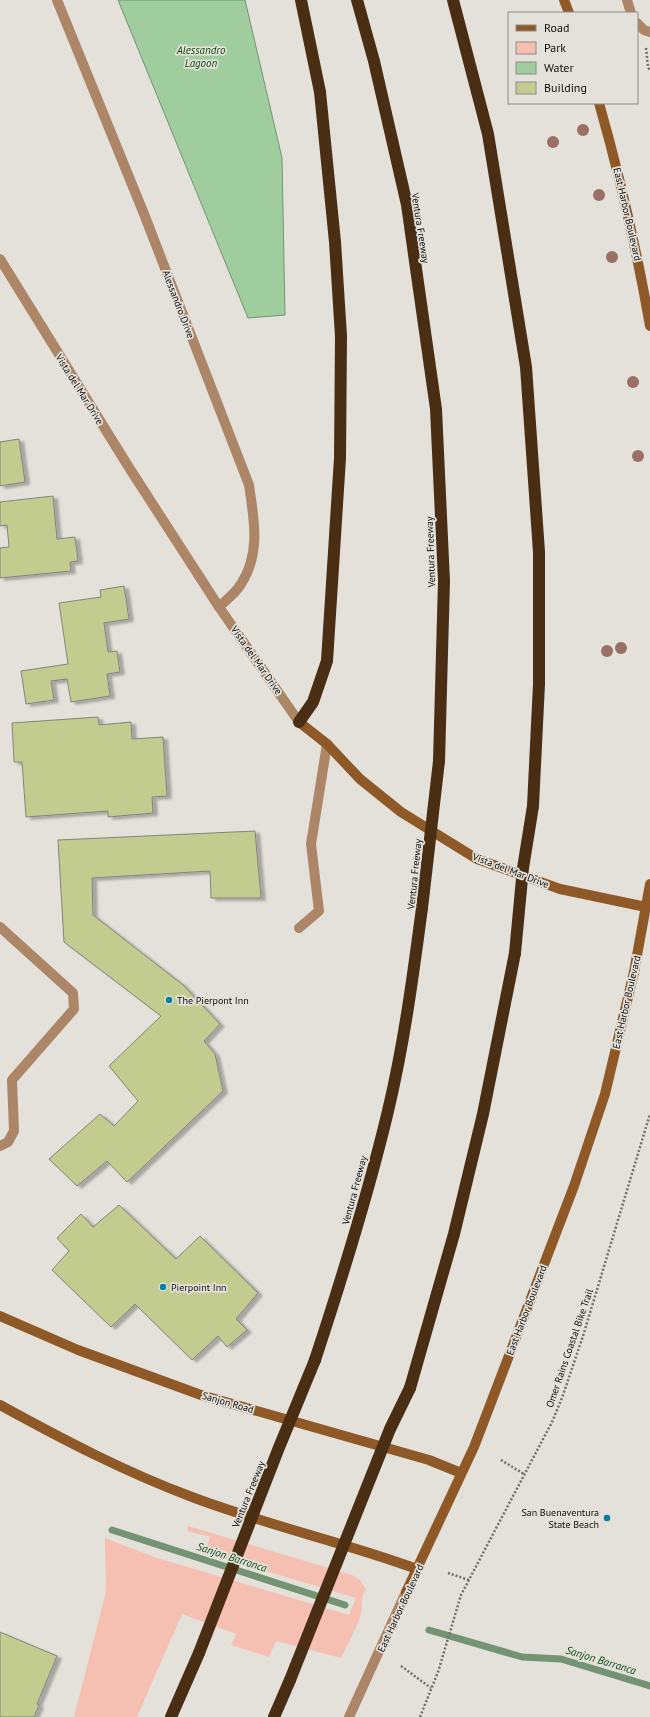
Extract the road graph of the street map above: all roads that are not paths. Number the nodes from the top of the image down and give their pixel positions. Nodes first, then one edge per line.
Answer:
1 (57, 0) edge
2 (301, 0) edge
3 (357, 0) edge
4 (453, 0) edge
5 (564, 0) edge
6 (627, 0) edge
7 (569, 12) edge
8 (632, 12) edge
9 (638, 24) edge
10 (650, 32) edge
11 (599, 104) edge
12 (0, 259) edge
13 (650, 326) edge
14 (219, 607) junction
15 (299, 722) junction
16 (327, 744) junction
17 (650, 884) edge
18 (648, 908) edge
19 (0, 927) edge
20 (298, 928) dead end
21 (0, 1146) edge
22 (0, 1316) edge
23 (0, 1405) edge
24 (461, 1473) junction
25 (417, 1570) junction
26 (406, 1592) joint
27 (170, 1717) edge
28 (274, 1717) edge
29 (349, 1717) edge

1 - 14 street, Alessandro Drive
2 - 15 highway
3 - 27 highway, Ventura Freeway, bridge
4 - 28 highway, bridge
5 - 7 main road
6 - 8 street
9 - 10 street
11 - 13 main road, East Harbor Boulevard
12 - 14 street, Vista del Mar Drive
14 - 15 street, Vista del Mar Drive
15 - 16 main road, Vista del Mar Drive
16 - 18 main road, Vista del Mar Drive
16 - 20 street
17 - 18 main road, East Harbor Boulevard
18 - 24 main road, East Harbor Boulevard
19 - 21 street
22 - 24 main road, Sanjon Road
23 - 25 main road
24 - 25 main road, East Harbor Boulevard
25 - 26 main road, East Harbor Boulevard
26 - 29 street, East Harbor Boulevard

